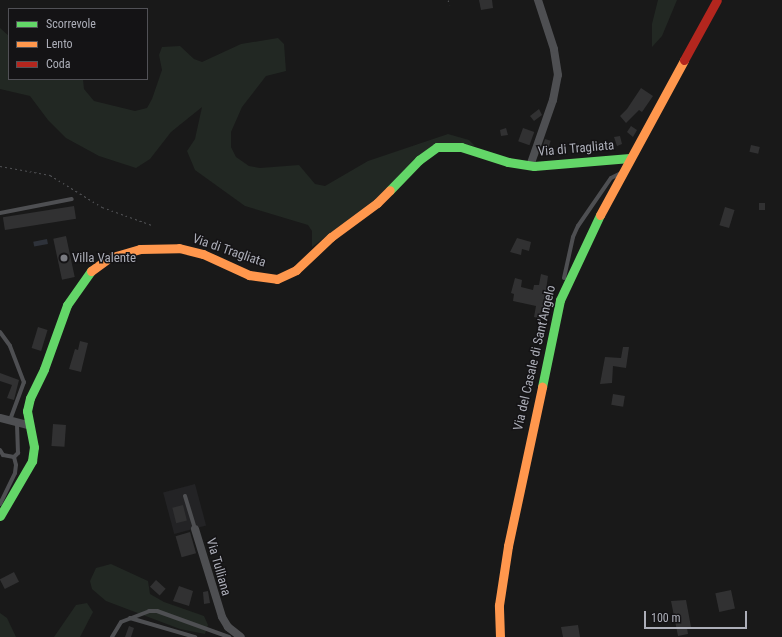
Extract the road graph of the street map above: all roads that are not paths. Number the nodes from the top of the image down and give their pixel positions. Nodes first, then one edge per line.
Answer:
1 (538, 0) edge
2 (717, 0) edge
3 (630, 158) junction
4 (530, 166) junction
5 (621, 174) junction
6 (72, 199) dead end
7 (0, 213) edge
8 (565, 286) junction
9 (0, 332) edge
10 (0, 418) edge
11 (13, 421) junction
12 (28, 425) junction
13 (0, 450) edge
14 (14, 457) junction
15 (186, 496) dead end
16 (0, 504) edge
17 (0, 516) edge
18 (195, 529) joint
19 (130, 617) junction
20 (234, 636) edge
21 (112, 637) edge
22 (195, 637) edge
23 (500, 637) edge

1 - 4 street
2 - 3 street, Via del Casale di Sant'Angelo
3 - 4 street, Via di Tragliata
3 - 5 street, Via del Casale di Sant'Angelo
4 - 12 street, Via di Tragliata
5 - 8 street, Via del Casale di Sant'Angelo
5 - 8 lane
6 - 7 lane
8 - 23 street, Via del Casale di Sant'Angelo
9 - 11 lane
10 - 11 street
11 - 12 street
11 - 14 lane
12 - 17 street, Via di Tragliata
13 - 14 lane
14 - 16 lane
15 - 18 lane, Via Tulliana
18 - 20 street, Via Tulliana
19 - 20 lane
19 - 21 lane
19 - 22 lane

